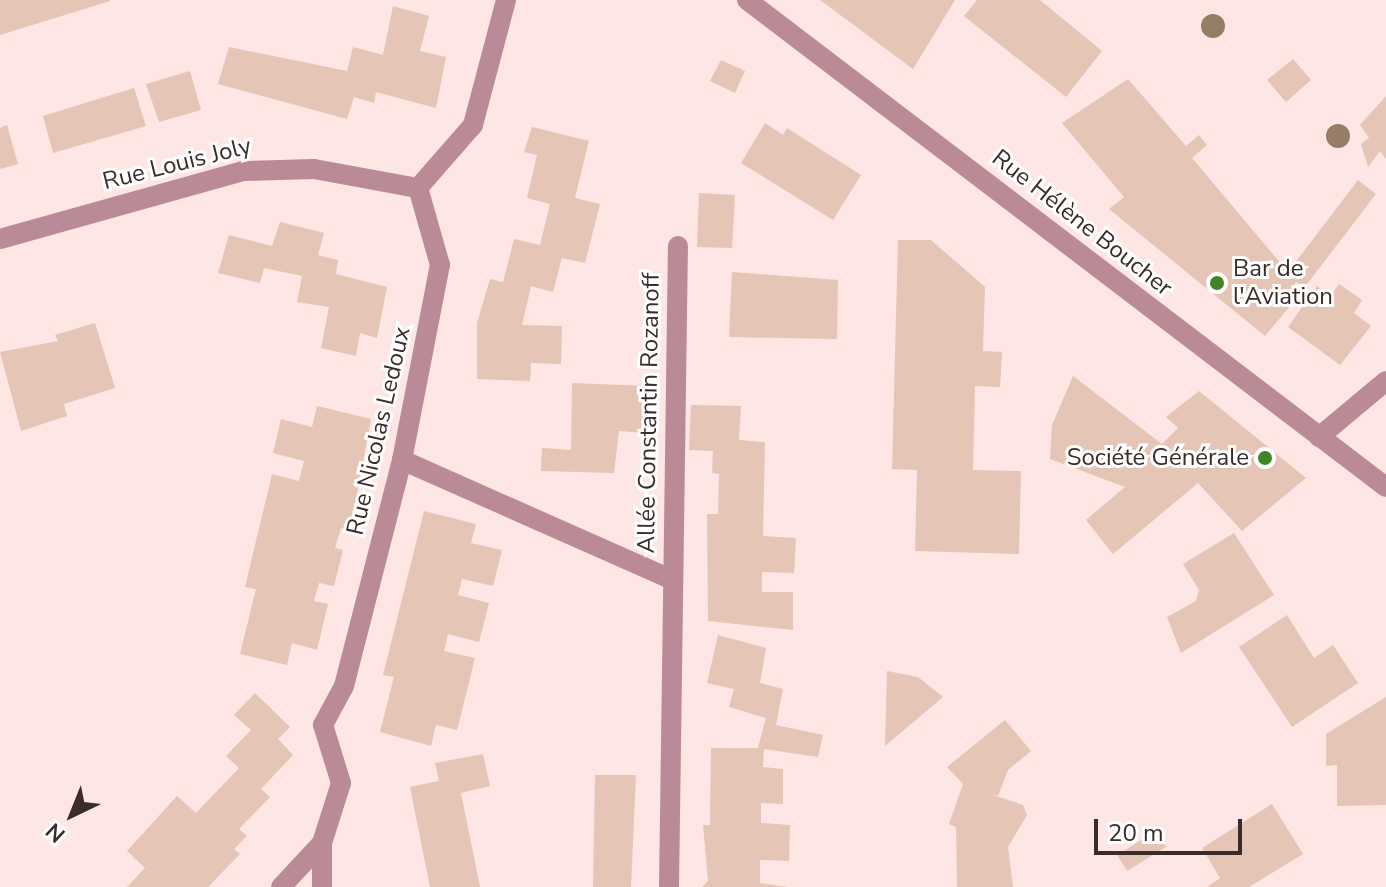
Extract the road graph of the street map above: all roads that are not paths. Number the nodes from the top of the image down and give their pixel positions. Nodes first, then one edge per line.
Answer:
1 (506, 0) edge
2 (747, 0) edge
3 (418, 188) junction
4 (0, 239) edge
5 (678, 246) dead end
6 (1386, 381) edge
7 (1319, 437) junction
8 (402, 460) junction
9 (1386, 487) edge
10 (673, 580) junction
11 (322, 843) junction
12 (281, 887) edge
13 (322, 887) edge
14 (669, 887) edge

1 - 3 street
2 - 7 street, Rue Hélène Boucher
3 - 4 street, Rue Louis Joly
3 - 8 street, Rue Nicolas Ledoux
5 - 10 street, Allée Constantin Rozanoff
6 - 7 street
7 - 9 street, Rue Hélène Boucher
8 - 10 street, Allée Constantin Rozanoff
8 - 11 street, Rue Nicolas Ledoux
10 - 14 street, Allée Constantin Rozanoff
11 - 12 street
11 - 13 street, Rue Nicolas Ledoux

